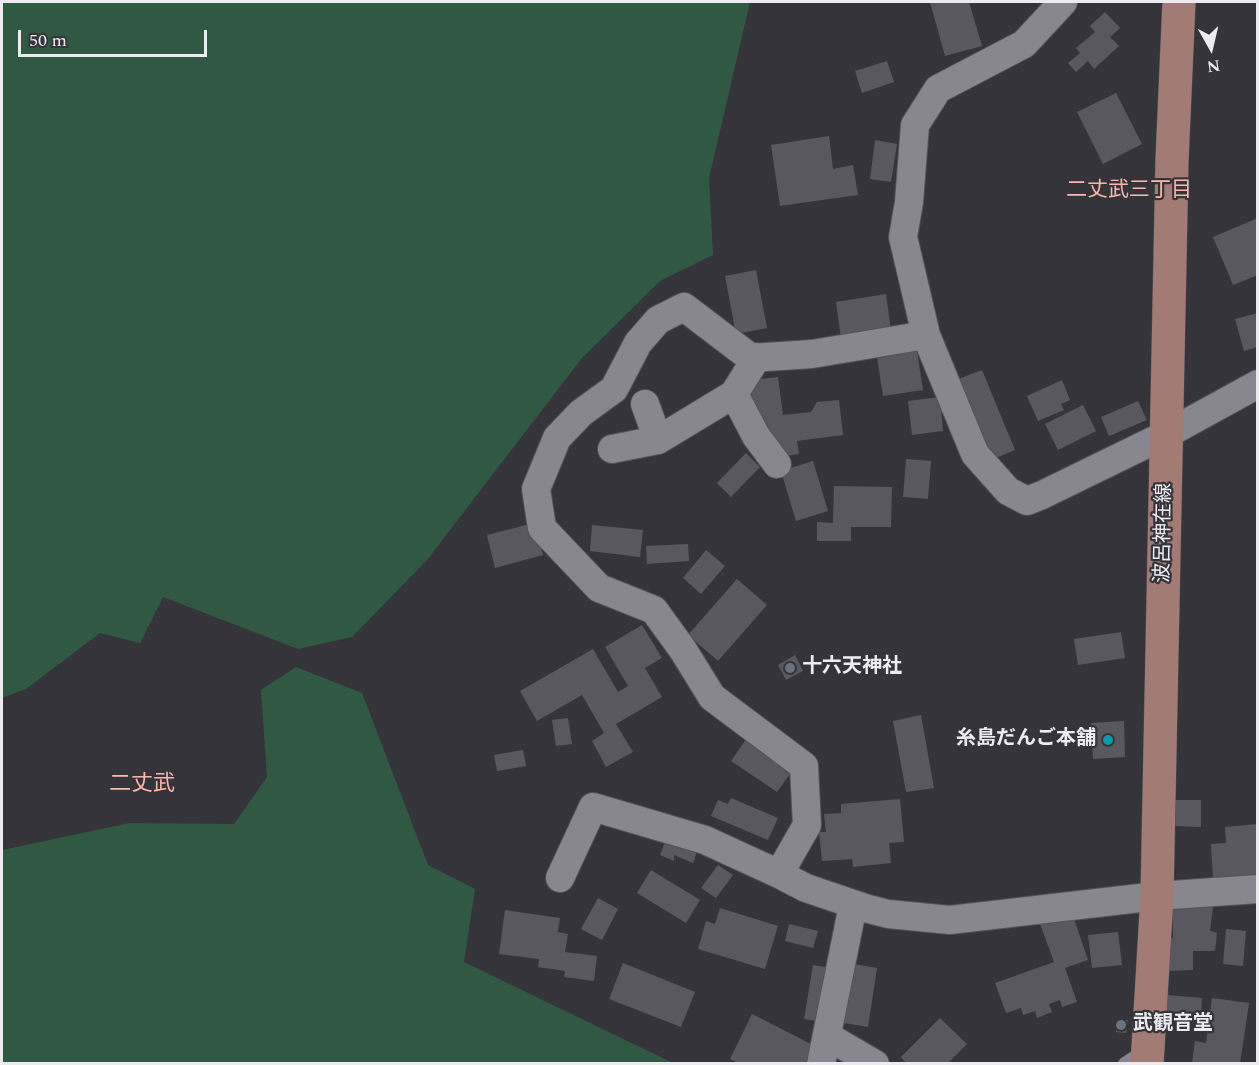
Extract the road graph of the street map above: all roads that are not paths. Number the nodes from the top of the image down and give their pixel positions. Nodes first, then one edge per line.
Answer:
1 (1063, 2) edge
2 (1179, 2) edge
3 (926, 334) junction
4 (757, 357) junction
5 (1257, 384) edge
6 (734, 394) junction
7 (645, 404) dead end
8 (1167, 434) junction
9 (658, 440) junction
10 (612, 449) dead end
11 (777, 464) dead end
12 (779, 874) junction
13 (560, 878) dead end
14 (1257, 889) edge
15 (1157, 896) junction
16 (853, 905) junction
17 (824, 1050) edge
18 (1140, 1058) edge
19 (875, 1064) edge

1 - 3 street
2 - 8 main road, 波呂神在線
3 - 4 street
3 - 8 street
4 - 6 street
4 - 12 street
5 - 8 street
6 - 9 street
6 - 11 street
7 - 9 street
8 - 15 main road, 波呂神在線
9 - 10 street
12 - 13 street
12 - 16 street
14 - 15 street
15 - 16 street
15 - 18 main road, 波呂神在線
16 - 17 street
17 - 19 street

